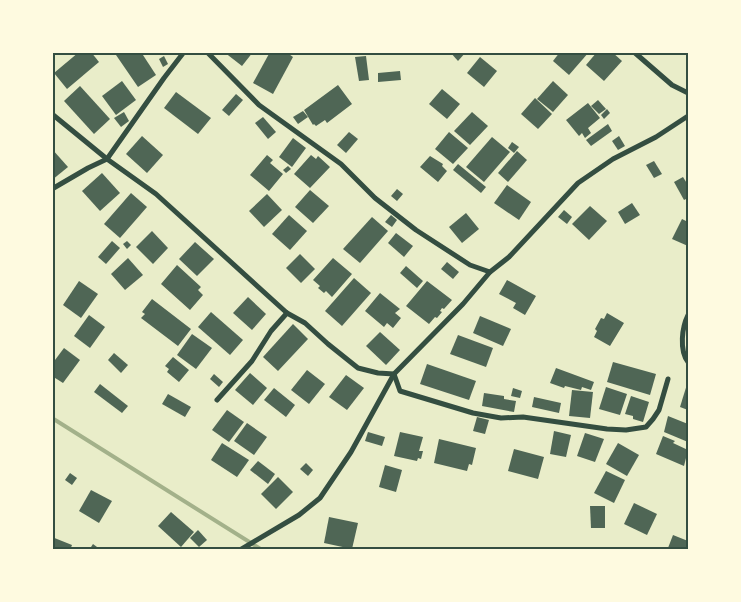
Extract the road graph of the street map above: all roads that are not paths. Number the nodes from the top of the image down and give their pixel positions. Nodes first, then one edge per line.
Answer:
1 (184, 52) edge
2 (207, 52) edge
3 (634, 52) edge
4 (688, 93) edge
5 (52, 114) edge
6 (688, 116) edge
7 (107, 159) junction
8 (52, 189) edge
9 (490, 272) junction
10 (287, 313) junction
11 (688, 314) edge
12 (688, 362) edge
13 (394, 374) junction
14 (668, 379) dead end
15 (217, 400) dead end
16 (240, 550) edge

1 - 7 street
2 - 9 street
3 - 4 street
5 - 7 street
6 - 9 street
7 - 8 street
7 - 10 street
9 - 13 street
10 - 13 street
10 - 15 street
11 - 12 street
13 - 14 street
13 - 16 street

